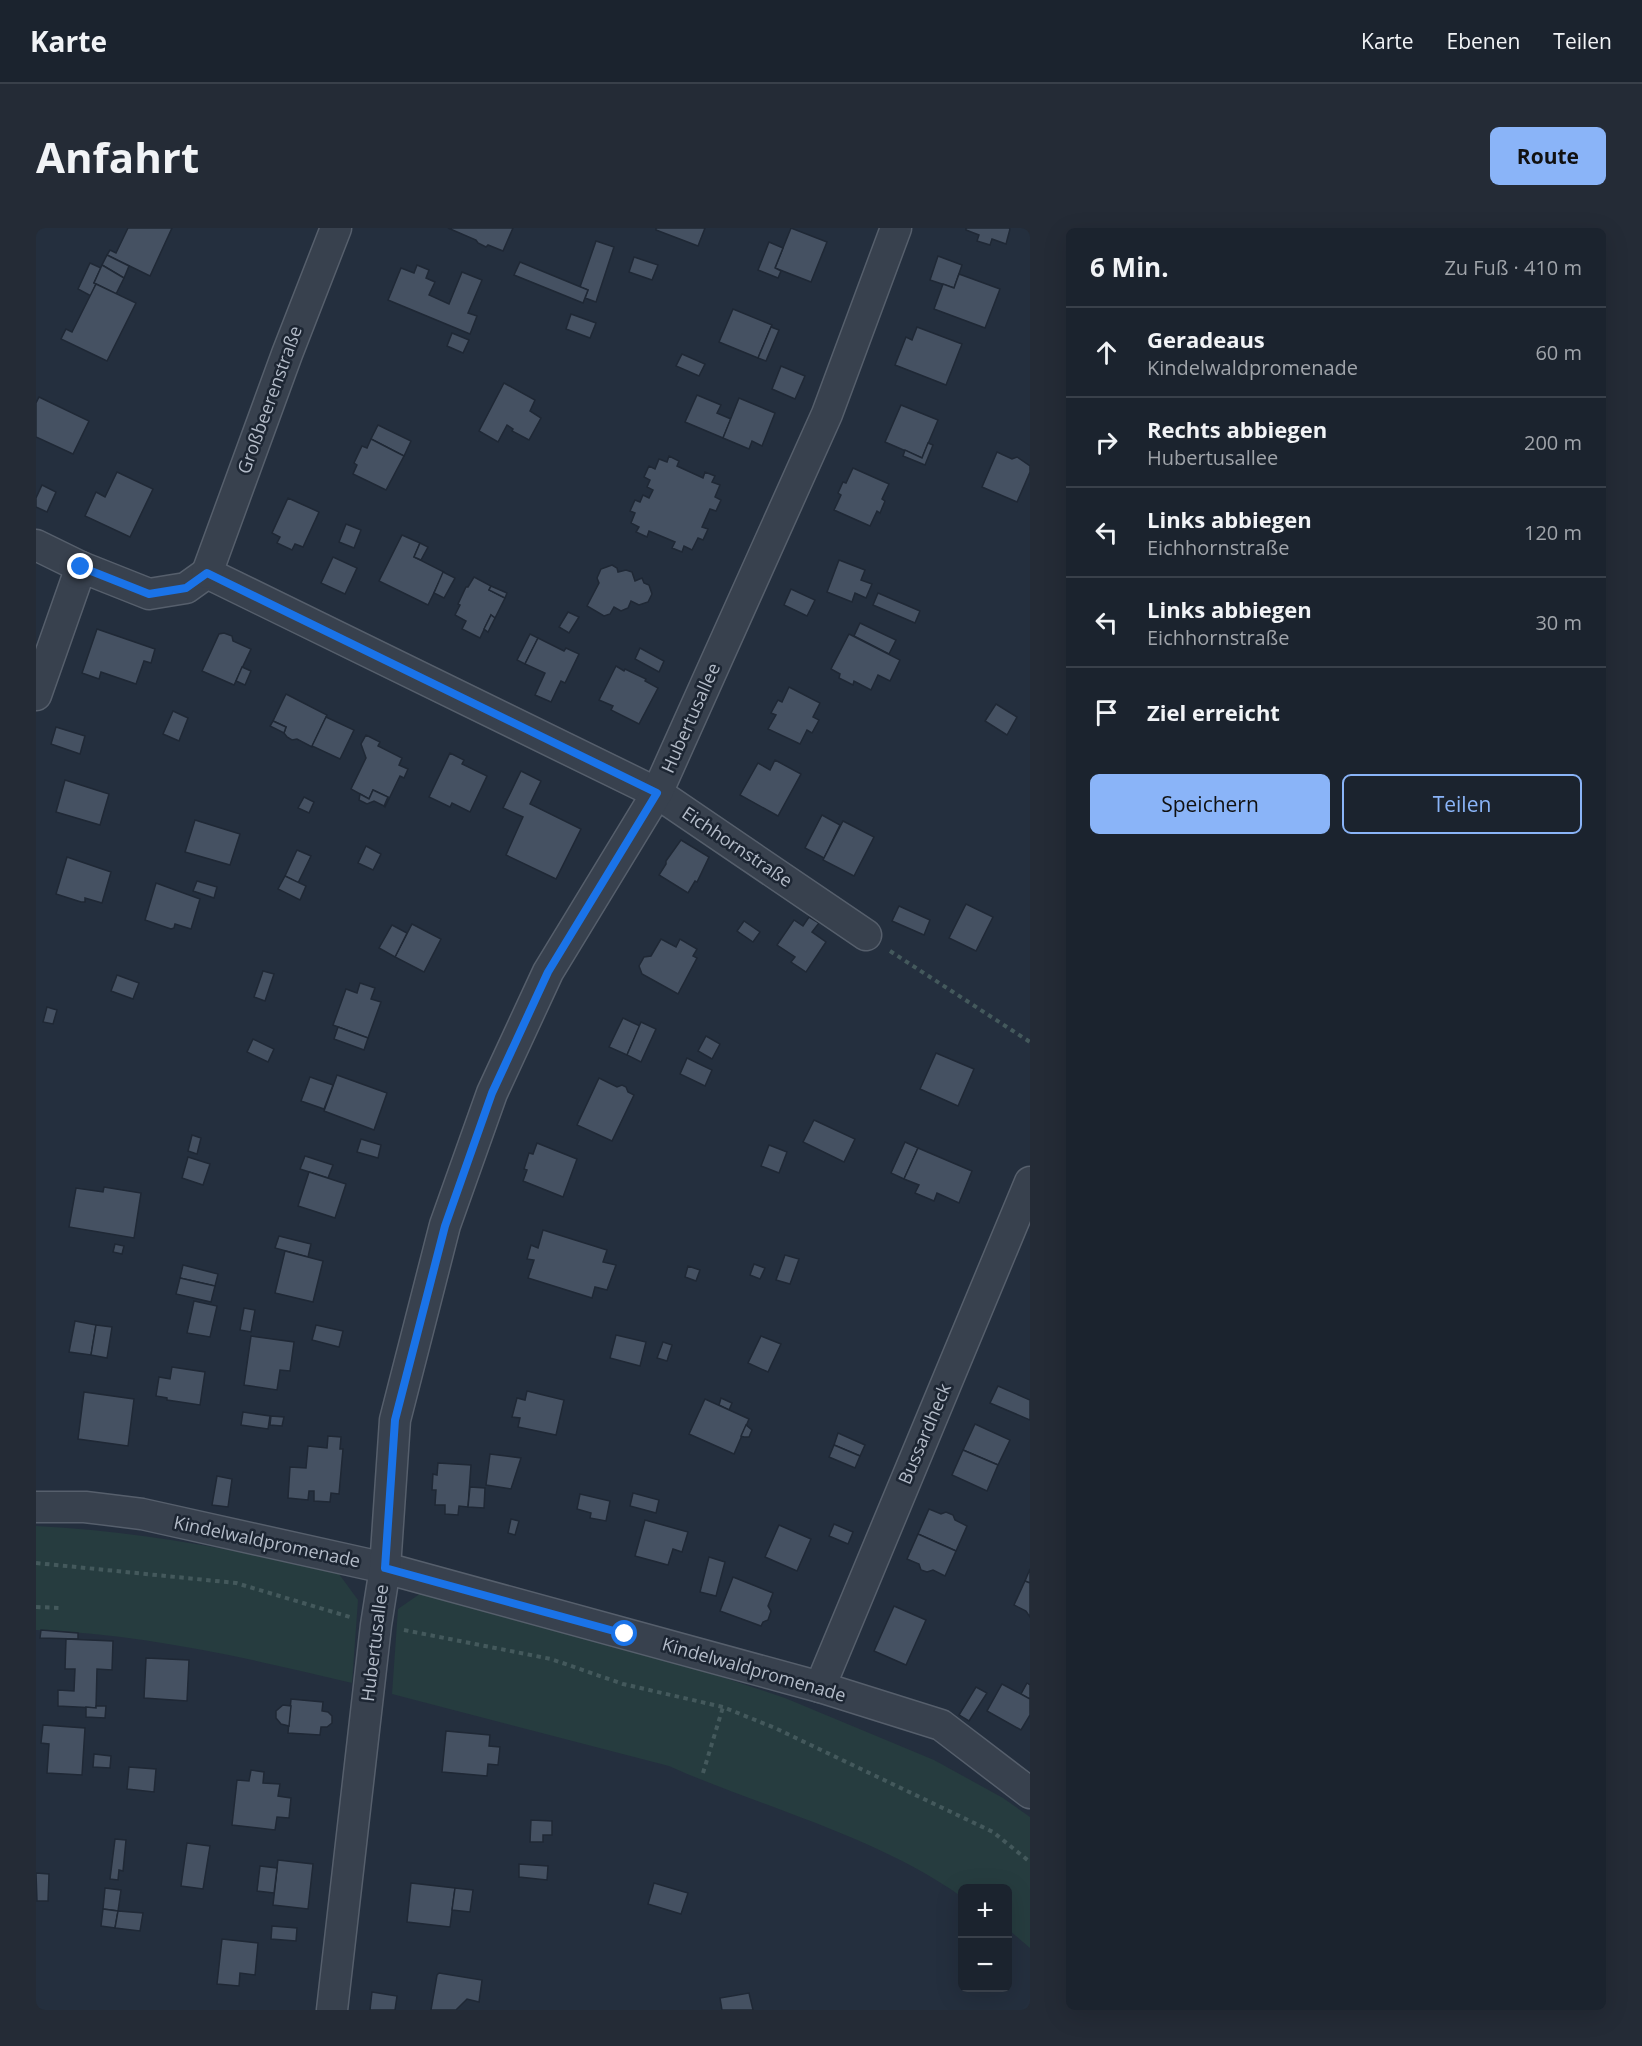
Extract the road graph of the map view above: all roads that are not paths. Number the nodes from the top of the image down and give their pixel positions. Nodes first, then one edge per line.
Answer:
1 (336, 228) edge
2 (896, 228) edge
3 (36, 545) edge
4 (81, 567) junction
5 (207, 573) junction
6 (36, 695) edge
7 (657, 793) junction
8 (866, 935) road end
9 (1030, 1182) edge
10 (36, 1507) edge
11 (385, 1568) junction
12 (820, 1687) junction
13 (1030, 1792) edge
14 (332, 2010) edge

1 - 5 street, Großbeerenstraße
2 - 7 street, Hubertusallee
3 - 4 street
4 - 5 street
4 - 6 street
5 - 7 street, Eichhornstraße
7 - 8 street, Eichhornstraße
7 - 11 street, Hubertusallee
9 - 12 street, Bussardheck
10 - 11 street, Kindelwaldpromenade
11 - 12 street, Kindelwaldpromenade
11 - 14 street, Hubertusallee
12 - 13 street, Kindelwaldpromenade

